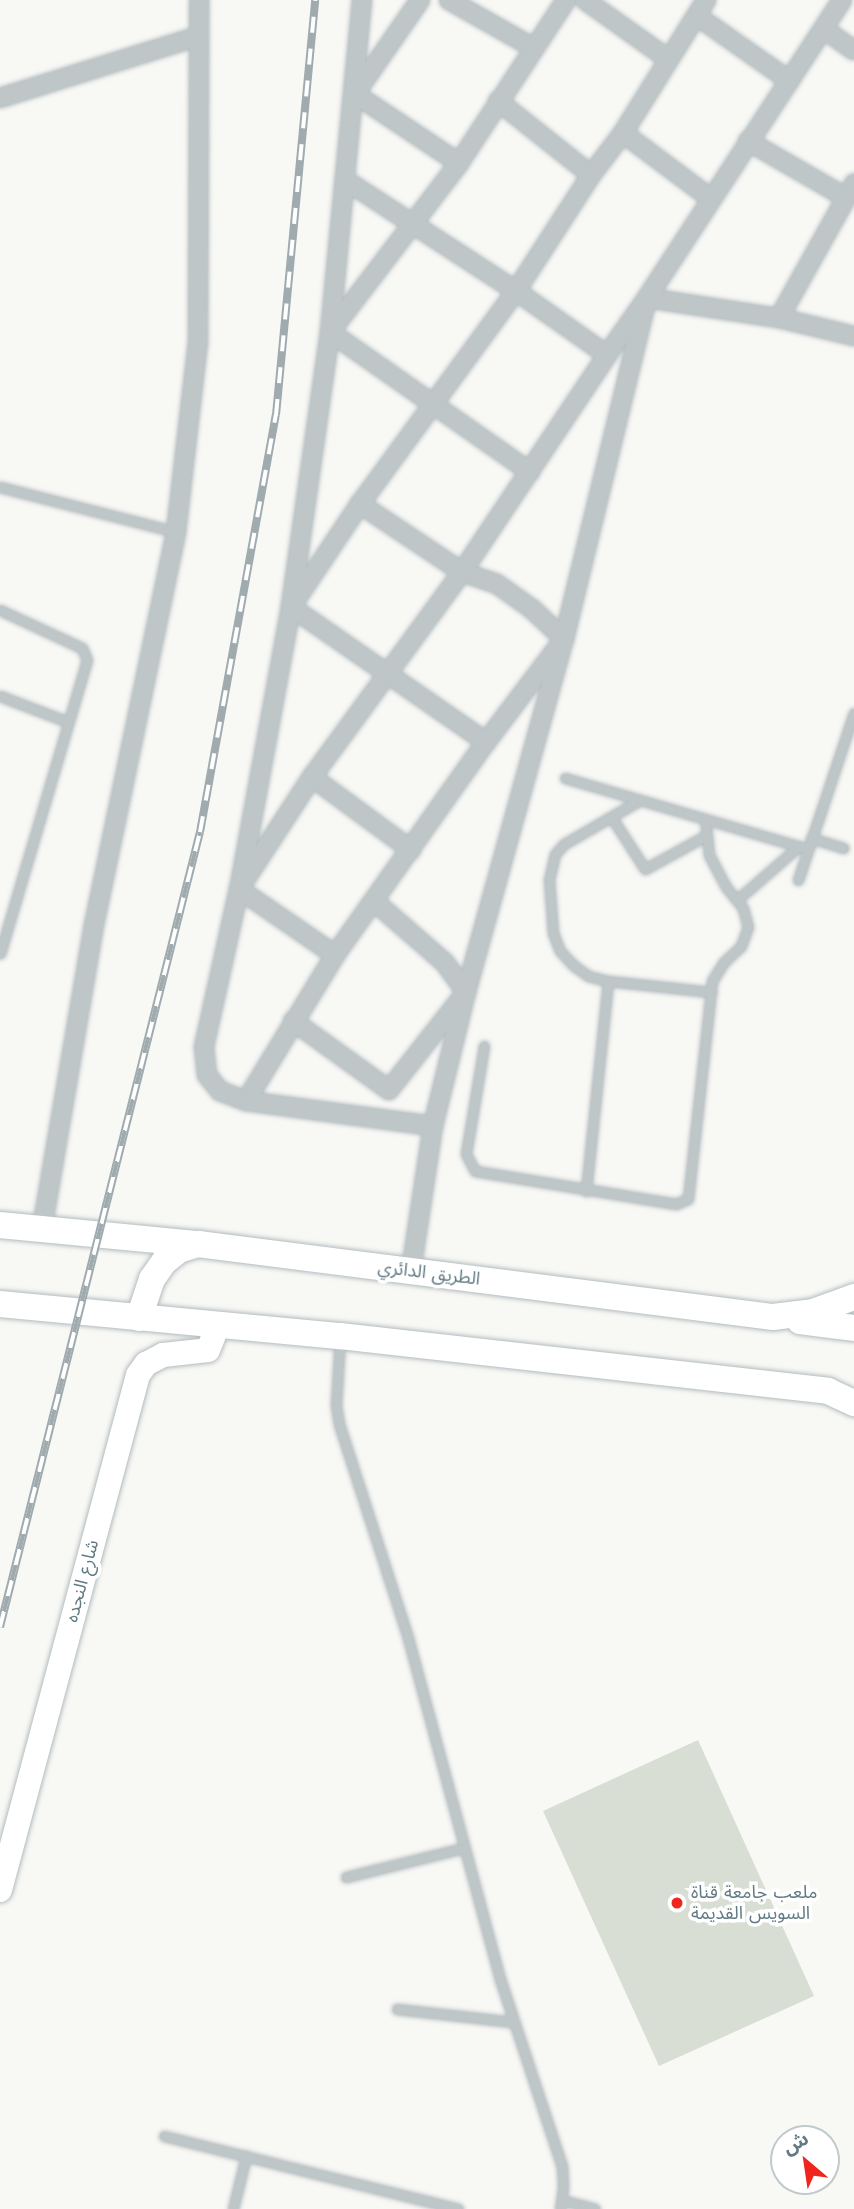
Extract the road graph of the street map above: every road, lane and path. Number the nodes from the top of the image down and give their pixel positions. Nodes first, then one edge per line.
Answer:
1 (200, 0) edge
2 (362, 0) edge
3 (420, 0) edge
4 (449, 0) edge
5 (566, 0) edge
6 (585, 0) edge
7 (706, 0) edge
8 (842, 0) edge
9 (696, 16) junction
10 (825, 30) junction
11 (200, 36) junction
12 (534, 48) junction
13 (854, 50) edge
14 (668, 59) junction
15 (790, 81) junction
16 (355, 94) junction
17 (0, 98) edge
18 (498, 102) junction
19 (623, 133) junction
20 (748, 141) junction
21 (459, 163) junction
22 (591, 175) junction
23 (345, 180) junction
24 (850, 190) edge
25 (710, 198) junction
26 (413, 226) junction
27 (516, 290) junction
28 (647, 298) junction
29 (779, 318) junction
30 (330, 332) junction
31 (854, 336) edge
32 (607, 355) junction
33 (433, 403) junction
34 (530, 472) junction
35 (0, 487) edge
36 (360, 504) junction
37 (176, 532) junction
38 (462, 572) junction
39 (291, 607) junction
40 (0, 610) edge
41 (564, 639) junction
42 (385, 674) junction
43 (0, 696) edge
44 (854, 712) edge
45 (68, 722) junction
46 (485, 743) junction
47 (312, 777) junction
48 (565, 778) dead end
49 (640, 800) junction
50 (612, 818) junction
51 (705, 819) junction
52 (705, 836) junction
53 (811, 838) junction
54 (803, 848) junction
55 (844, 848) dead end
56 (411, 850) junction
57 (798, 880) dead end
58 (239, 889) junction
59 (737, 900) junction
60 (375, 902) junction
61 (0, 953) edge
62 (335, 955) junction
63 (608, 981) junction
64 (466, 992) junction
65 (711, 992) junction
66 (293, 1021) junction
67 (484, 1046) dead end
68 (389, 1090) junction
69 (246, 1101) junction
70 (385, 1120) junction
71 (433, 1126) junction
72 (586, 1191) junction
73 (0, 1225) edge
74 (42, 1229) junction
75 (198, 1244) junction
76 (411, 1271) junction
77 (854, 1297) edge
78 (0, 1304) edge
79 (773, 1317) junction
80 (139, 1318) junction
81 (218, 1325) junction
82 (854, 1328) edge
83 (340, 1336) junction
84 (841, 1392) edge
85 (854, 1403) edge
86 (463, 1848) junction
87 (346, 1877) dead end
88 (0, 1890) edge
89 (397, 2010) dead end
90 (513, 2022) junction
91 (164, 2136) dead end
92 (246, 2156) junction
93 (561, 2204) edge
94 (233, 2209) edge
95 (458, 2209) edge
96 (595, 2209) edge

1 - 11 street
2 - 16 street
3 - 16 street
4 - 12 street
5 - 12 street
6 - 14 street
7 - 9 street
8 - 10 street
9 - 14 street
9 - 15 street
10 - 13 street
10 - 15 street
11 - 17 street
11 - 37 street
12 - 18 street
14 - 19 street
15 - 20 street
16 - 21 street
16 - 23 street
18 - 21 street
18 - 22 street
19 - 22 street
19 - 25 street
20 - 24 street
20 - 25 street
21 - 26 street
22 - 27 street
23 - 26 street
23 - 30 street
24 - 29 street
25 - 28 street
26 - 27 street
26 - 30 street
27 - 32 street
27 - 33 street
28 - 29 street
28 - 32 street
28 - 41 street
29 - 31 street
30 - 33 street
30 - 39 street
32 - 34 street
33 - 34 street
33 - 36 street
34 - 38 street
35 - 37 lane
36 - 38 street
36 - 39 street
37 - 74 street
38 - 41 street
38 - 42 street
39 - 42 street
39 - 58 street
40 - 45 lane
41 - 46 street
41 - 64 street
42 - 46 street
42 - 47 street
43 - 45 lane
44 - 53 lane
45 - 61 lane
46 - 56 street
47 - 56 street
47 - 58 street
48 - 49 lane
49 - 50 lane
49 - 51 lane
50 - 52 lane
50 - 63 lane
51 - 52 lane
51 - 54 lane
52 - 59 lane
53 - 54 lane
53 - 55 lane
54 - 57 lane
54 - 59 lane
56 - 60 street
58 - 62 street
58 - 69 street
59 - 65 lane
60 - 62 street
60 - 64 street
62 - 66 street
63 - 65 lane
63 - 72 lane
64 - 68 street
64 - 71 street
65 - 72 lane
66 - 68 street
66 - 69 street
67 - 72 lane
68 - 70 street
69 - 70 street
70 - 71 street
71 - 76 street
73 - 74 main road, الطريق الدائري
74 - 75 main road, الطريق الدائري
75 - 76 main road, الطريق الدائري
75 - 80 main road
76 - 79 main road, الطريق الدائري
77 - 79 main road, الطريق الدائري
78 - 80 main road
79 - 82 main road
80 - 81 main road
81 - 83 main road
81 - 88 street, شارع النجده
83 - 84 main road
83 - 86 lane
84 - 85 main road
86 - 87 lane
86 - 90 lane
89 - 90 lane
90 - 93 lane
91 - 92 lane
92 - 94 lane
92 - 95 lane
93 - 96 lane

